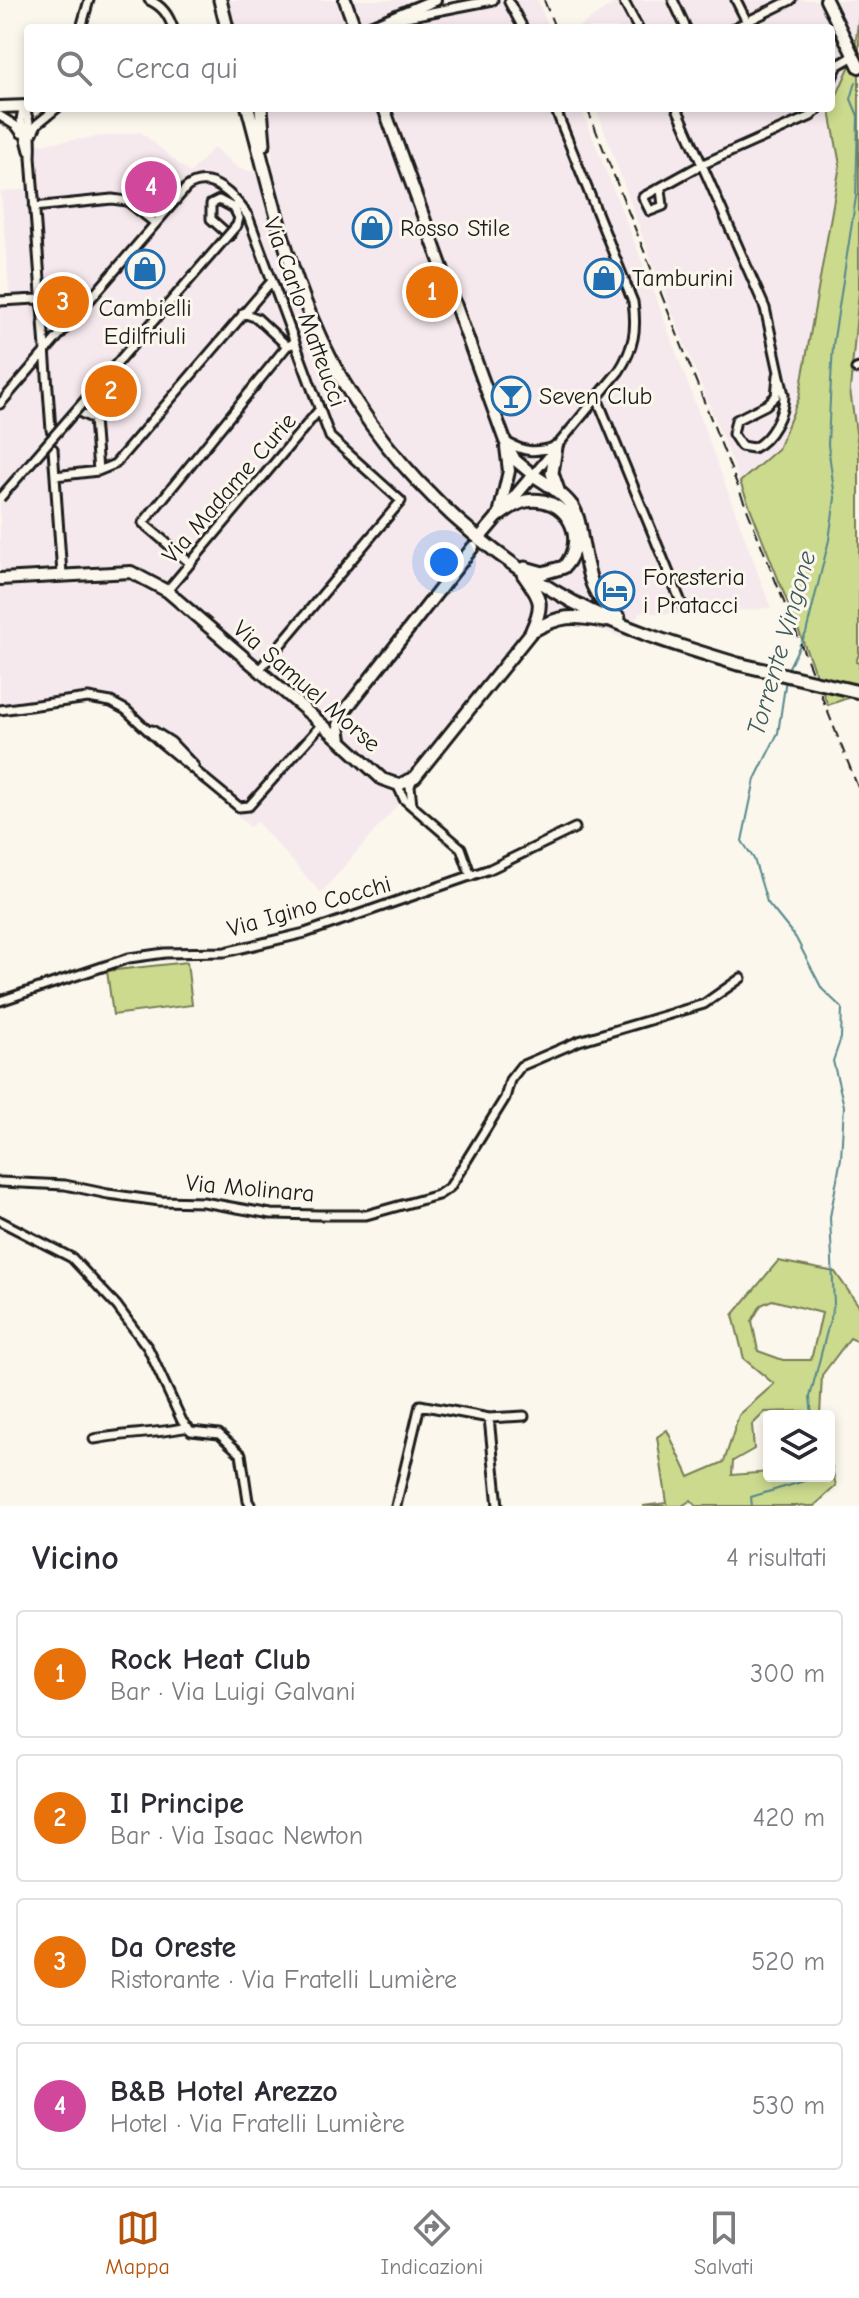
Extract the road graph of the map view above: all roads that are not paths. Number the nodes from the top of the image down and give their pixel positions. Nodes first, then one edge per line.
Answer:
1 (89, 0) edge
2 (149, 0) edge
3 (220, 0) edge
4 (345, 0) edge
5 (435, 0) edge
6 (493, 0) edge
7 (510, 0) edge
8 (623, 0) edge
9 (673, 0) edge
10 (736, 0) edge
11 (791, 0) edge
12 (826, 0) edge
13 (390, 20) junction
14 (747, 22) junction
15 (82, 24) edge
16 (172, 24) edge
17 (226, 24) edge
18 (354, 24) edge
19 (379, 24) edge
20 (522, 24) edge
21 (636, 24) edge
22 (684, 24) edge
23 (743, 24) edge
24 (856, 61) edge
25 (835, 71) edge
26 (24, 106) edge
27 (0, 107) edge
28 (24, 112) edge
29 (52, 112) edge
30 (249, 112) edge
31 (261, 112) edge
32 (385, 112) edge
33 (557, 112) edge
34 (679, 112) edge
35 (815, 112) edge
36 (0, 116) edge
37 (28, 136) junction
38 (701, 165) junction
39 (268, 181) junction
40 (661, 189) dead end
41 (34, 207) junction
42 (155, 223) junction
43 (227, 234) dead end
44 (271, 282) junction
45 (91, 296) junction
46 (41, 299) junction
47 (0, 301) edge
48 (243, 313) junction
49 (291, 344) junction
50 (45, 352) junction
51 (778, 375) junction
52 (92, 393) junction
53 (597, 398) junction
54 (0, 404) edge
55 (319, 410) junction
56 (77, 411) junction
57 (94, 419) junction
58 (312, 422) junction
59 (51, 430) dead end
60 (330, 437) junction
61 (505, 441) junction
62 (556, 447) junction
63 (53, 449) dead end
64 (98, 471) junction
65 (55, 476) junction
66 (535, 477) junction
67 (560, 493) junction
68 (0, 498) edge
69 (498, 516) junction
70 (574, 528) junction
71 (482, 535) dead end
72 (473, 547) dead end
73 (190, 563) junction
74 (516, 567) junction
75 (62, 574) junction
76 (0, 579) edge
77 (167, 591) junction
78 (683, 607) dead end
79 (620, 624) junction
80 (633, 628) junction
81 (532, 631) junction
82 (259, 670) junction
83 (859, 692) edge
84 (0, 710) edge
85 (330, 725) junction
86 (382, 779) junction
87 (404, 782) junction
88 (404, 799) junction
89 (412, 807) junction
90 (575, 828) dead end
91 (471, 876) junction
92 (741, 978) dead end
93 (0, 1001) edge
94 (0, 1182) edge
95 (0, 1221) edge
96 (524, 1416) dead end
97 (489, 1418) junction
98 (188, 1427) junction
99 (94, 1439) dead end
100 (251, 1506) edge
101 (396, 1506) edge
102 (498, 1506) edge

1 - 15 street
2 - 16 street
3 - 17 main road
4 - 18 street
5 - 13 street
6 - 13 street
7 - 20 street
8 - 21 street
9 - 22 street
10 - 14 street
11 - 14 street
12 - 24 street
13 - 19 street
14 - 23 street
24 - 25 street
26 - 27 street
28 - 37 street
29 - 37 street
30 - 39 main road
31 - 39 main road
32 - 61 street
33 - 53 street
34 - 38 street
35 - 38 street
36 - 37 street
37 - 41 street
38 - 40 street
38 - 51 street
39 - 74 main road
41 - 42 street
41 - 46 street
42 - 44 street, Via Carlo Matteucci
42 - 45 street
43 - 52 street, bridge
44 - 48 street
44 - 49 street, Via Carlo Matteucci
45 - 46 street
45 - 50 street
46 - 47 street
46 - 50 street
48 - 49 street
48 - 64 street
49 - 55 street, Via Carlo Matteucci
49 - 73 street
50 - 54 street
50 - 59 street
51 - 51 street
52 - 56 street, bridge
52 - 57 street
53 - 62 street
53 - 78 street
55 - 58 street, Via Madame Curie
55 - 60 street, Via Carlo Matteucci
56 - 57 street
56 - 68 street, bridge
57 - 64 street
58 - 60 street, Via Carlo Matteucci
58 - 73 street, Via Madame Curie
60 - 82 street, Via Carlo Matteucci
61 - 62 street
61 - 66 street
61 - 69 street
62 - 66 street
62 - 67 main road
63 - 65 street
64 - 65 street
65 - 75 street
66 - 67 main road
66 - 69 street
66 - 70 main road
67 - 80 main road
69 - 70 main road
69 - 71 street
70 - 74 main road
72 - 85 street
73 - 77 street, Via Madame Curie
74 - 79 main road
74 - 81 main road
75 - 76 street, Via Samuel Morse
75 - 77 street, Via Samuel Morse
77 - 82 street, Via Samuel Morse
79 - 80 main road
79 - 81 main road
80 - 83 main road, bridge
81 - 87 street
82 - 85 street, Via Samuel Morse
84 - 85 street
85 - 86 street, Via Samuel Morse
86 - 87 street, Via Samuel Morse
86 - 88 street
87 - 88 street
87 - 89 street
88 - 89 street
89 - 91 street
90 - 91 street, Via Igino Cocchi
91 - 93 street, Via Igino Cocchi
92 - 94 street, Via Molinara
95 - 98 street
96 - 97 street
97 - 101 street
97 - 102 street
98 - 99 street
98 - 100 street

